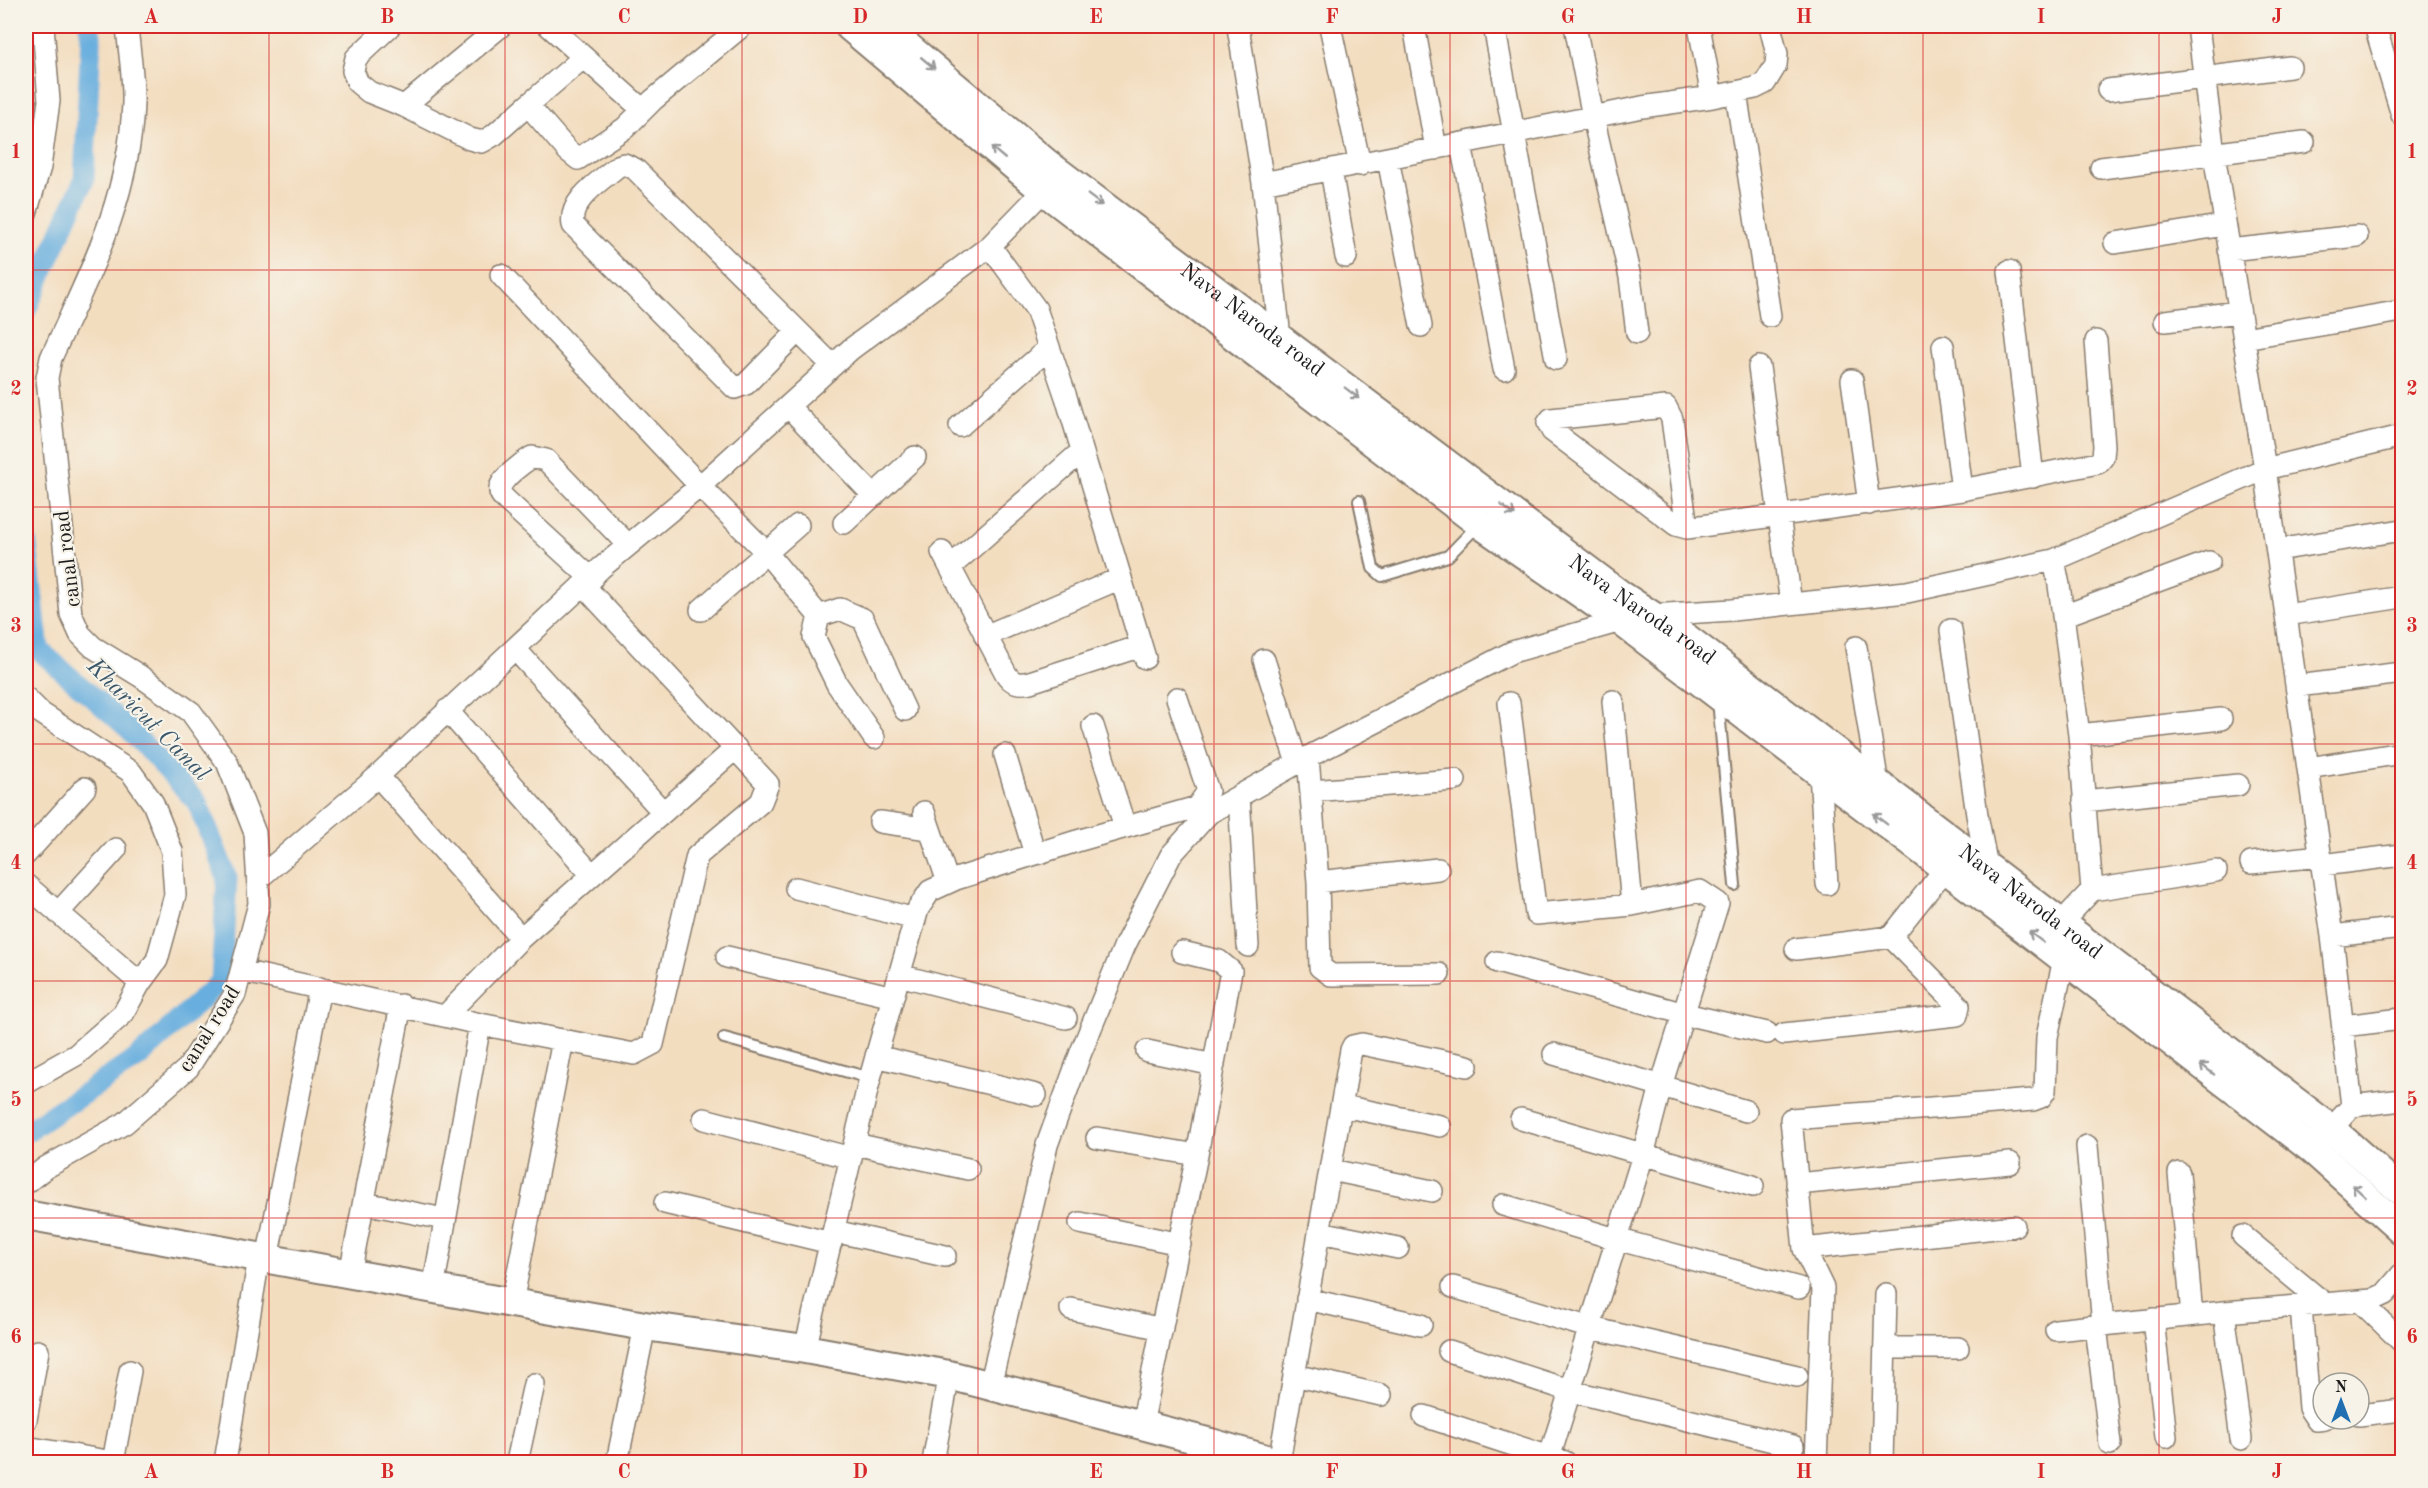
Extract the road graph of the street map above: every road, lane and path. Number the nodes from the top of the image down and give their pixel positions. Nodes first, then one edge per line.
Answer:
1 (43, 26) edge
2 (127, 26) edge
3 (390, 26) edge
4 (501, 26) edge
5 (549, 26) edge
6 (742, 26) edge
7 (849, 26) edge
8 (883, 26) edge
9 (1330, 26) edge
10 (1414, 26) edge
11 (1494, 26) edge
12 (1575, 26) edge
13 (1699, 26) edge
14 (1770, 26) edge
15 (2198, 26) edge
16 (2375, 26) edge
17 (1238, 27) dead end
18 (584, 57) junction
19 (2290, 67) dead end
20 (2396, 73) edge
21 (2206, 76) junction
22 (2108, 90) dead end
23 (1736, 92) junction
24 (1712, 97) junction
25 (528, 105) junction
26 (404, 106) junction
27 (643, 110) junction
28 (2403, 115) edge
29 (1593, 117) junction
30 (1513, 133) junction
31 (2304, 142) dead end
32 (1461, 144) junction
33 (1437, 149) junction
34 (2214, 154) junction
35 (1388, 159) junction
36 (1360, 165) junction
37 (2101, 168) dead end
38 (1331, 170) junction
39 (1052, 182) junction
40 (1263, 183) junction
41 (26, 213) edge
42 (2225, 225) junction
43 (2357, 236) dead end
44 (2115, 243) dead end
45 (990, 246) junction
46 (2229, 250) junction
47 (1346, 257) dead end
48 (2009, 271) dead end
49 (501, 275) dead end
50 (2403, 311) edge
51 (2239, 312) junction
52 (1770, 316) dead end
53 (2165, 321) dead end
54 (1421, 326) dead end
55 (797, 332) junction
56 (1637, 333) dead end
57 (1280, 338) junction
58 (2244, 338) junction
59 (2096, 341) dead end
60 (1943, 346) dead end
61 (1049, 348) junction
62 (1556, 358) dead end
63 (832, 365) junction
64 (1759, 368) dead end
65 (1504, 369) dead end
66 (1852, 380) dead end
67 (788, 406) junction
68 (960, 426) dead end
69 (2403, 436) edge
70 (1082, 451) junction
71 (915, 458) dead end
72 (2265, 469) junction
73 (2033, 477) junction
74 (700, 486) junction
75 (1962, 490) junction
76 (874, 496) junction
77 (1359, 501) dead end
78 (1869, 504) junction
79 (1779, 516) junction
80 (844, 523) dead end
81 (1479, 523) junction
82 (798, 525) dead end
83 (1687, 528) junction
84 (2403, 530) edge
85 (628, 545) junction
86 (2277, 550) junction
87 (765, 552) junction
88 (2054, 560) junction
89 (2209, 562) dead end
90 (1121, 578) junction
91 (588, 582) junction
92 (2403, 597) edge
93 (1791, 604) junction
94 (701, 610) dead end
95 (1651, 615) junction
96 (2286, 615) junction
97 (819, 616) junction
98 (2063, 616) junction
99 (1621, 621) junction
100 (1951, 630) dead end
101 (985, 636) junction
102 (1856, 646) dead end
103 (516, 650) junction
104 (1264, 660) dead end
105 (2403, 673) edge
106 (2296, 686) junction
107 (1718, 695) junction
108 (26, 698) edge
109 (1177, 698) dead end
110 (1613, 701) dead end
111 (1509, 703) dead end
112 (447, 710) junction
113 (905, 710) dead end
114 (2221, 719) dead end
115 (1092, 726) dead end
116 (2079, 735) junction
117 (874, 738) dead end
118 (736, 748) junction
119 (2403, 753) edge
120 (1005, 755) dead end
121 (1302, 760) junction
122 (2308, 768) junction
123 (1820, 773) junction
124 (378, 776) junction
125 (1455, 780) dead end
126 (1878, 784) junction
127 (2238, 785) dead end
128 (85, 788) dead end
129 (1311, 791) junction
130 (1239, 796) junction
131 (2084, 801) junction
132 (663, 812) junction
133 (880, 822) dead end
134 (1125, 827) junction
135 (116, 849) dead end
136 (26, 854) edge
137 (1035, 854) junction
138 (2403, 855) edge
139 (2321, 861) junction
140 (2252, 863) dead end
141 (1987, 867) junction
142 (1438, 869) dead end
143 (1945, 869) junction
144 (2216, 871) dead end
145 (592, 875) junction
146 (258, 879) junction
147 (948, 882) junction
148 (1318, 882) junction
149 (1827, 884) dead end
150 (1735, 885) dead end
151 (27, 888) edge
152 (796, 888) dead end
153 (2092, 890) junction
154 (1632, 905) junction
155 (58, 913) junction
156 (915, 919) junction
157 (2060, 924) junction
158 (2403, 928) edge
159 (2332, 936) junction
160 (1891, 937) junction
161 (521, 938) junction
162 (1248, 946) dead end
163 (1796, 949) dead end
164 (1182, 952) dead end
165 (727, 957) dead end
166 (2064, 959) junction
167 (1497, 962) dead end
168 (241, 971) junction
169 (1439, 974) dead end
170 (899, 975) junction
171 (140, 983) junction
172 (320, 988) junction
173 (893, 997) junction
174 (401, 1005) junction
175 (1685, 1014) junction
176 (446, 1015) junction
177 (1066, 1018) dead end
178 (2403, 1019) edge
179 (480, 1024) junction
180 (2343, 1026) junction
181 (724, 1038) dead end
182 (563, 1040) junction
183 (1147, 1051) dead end
184 (1554, 1054) dead end
185 (876, 1056) junction
186 (1214, 1065) junction
187 (1467, 1066) dead end
188 (870, 1078) junction
189 (26, 1083) edge
190 (1661, 1086) junction
191 (1036, 1095) dead end
192 (2403, 1100) edge
193 (1343, 1106) junction
194 (2352, 1106) junction
195 (1746, 1111) dead end
196 (704, 1119) dead end
197 (1521, 1119) dead end
198 (1440, 1126) dead end
199 (2331, 1129) junction
200 (1097, 1138) dead end
201 (2087, 1146) dead end
202 (2313, 1150) junction
203 (853, 1151) junction
204 (1197, 1155) junction
205 (1643, 1155) junction
206 (2010, 1163) dead end
207 (968, 1169) dead end
208 (1331, 1170) junction
209 (2179, 1173) dead end
210 (26, 1183) edge
211 (1797, 1184) junction
212 (1754, 1186) dead end
213 (1432, 1191) dead end
214 (2403, 1192) edge
215 (364, 1203) junction
216 (665, 1203) dead end
217 (1503, 1205) dead end
218 (26, 1215) edge
219 (444, 1220) junction
220 (1080, 1222) dead end
221 (2014, 1226) dead end
222 (2403, 1230) edge
223 (1320, 1232) junction
224 (2243, 1236) dead end
225 (833, 1237) junction
226 (1616, 1239) junction
227 (1180, 1244) junction
228 (1398, 1248) dead end
229 (1804, 1249) junction
230 (945, 1256) dead end
231 (263, 1258) junction
232 (350, 1274) junction
233 (2403, 1274) edge
234 (1453, 1287) dead end
235 (1799, 1288) dead end
236 (434, 1289) junction
237 (1886, 1294) dead end
238 (1307, 1299) junction
239 (2361, 1302) junction
240 (512, 1303) junction
241 (2325, 1304) junction
242 (2301, 1306) junction
243 (1071, 1309) dead end
244 (2224, 1312) junction
245 (2192, 1315) junction
246 (2153, 1319) junction
247 (1421, 1325) dead end
248 (2099, 1325) junction
249 (645, 1326) junction
250 (1591, 1328) junction
251 (1162, 1329) junction
252 (2056, 1330) dead end
253 (2403, 1342) edge
254 (1885, 1347) junction
255 (1958, 1348) dead end
256 (805, 1349) junction
257 (38, 1351) dead end
258 (1449, 1351) dead end
259 (130, 1371) dead end
260 (949, 1375) junction
261 (1294, 1375) junction
262 (1797, 1376) dead end
263 (534, 1384) dead end
264 (990, 1386) junction
265 (1571, 1391) junction
266 (1381, 1395) dead end
267 (2403, 1410) edge
268 (2311, 1411) edge
269 (2371, 1414) edge
270 (1424, 1416) dead end
271 (26, 1420) edge
272 (1142, 1425) junction
273 (2166, 1437) dead end
274 (2241, 1440) dead end
275 (2110, 1444) dead end
276 (1793, 1446) dead end
277 (26, 1447) edge
278 (1554, 1461) edge
279 (113, 1462) edge
280 (225, 1462) edge
281 (517, 1462) edge
282 (617, 1462) edge
283 (933, 1462) edge
284 (1278, 1462) edge
285 (1816, 1462) edge
286 (1882, 1462) edge

1 - 41 street
2 - 146 street, canal road
3 - 26 street
4 - 26 street
5 - 18 street
6 - 27 street
39 -> 7 street, Nava Naroda road
8 -> 39 street, Nava Naroda road
9 - 36 street
10 - 33 street
11 - 30 street
12 - 29 street
13 - 24 street
14 - 23 street
15 - 21 street
16 - 20 street
17 - 40 street
18 - 25 street
18 - 27 street
19 - 21 street
20 - 28 street
21 - 22 street
21 - 34 street
23 - 24 street
23 - 52 street
24 - 29 street
25 - 26 street
25 - 27 street
29 - 30 street
29 - 56 street
30 - 32 street
30 - 62 street
31 - 34 street
32 - 33 street
32 - 65 street
33 - 35 street
34 - 37 street
34 - 42 street
35 - 36 street
35 - 54 street
36 - 38 street
38 - 40 street
38 - 47 street
39 - 45 street
39 -> 57 street, Nava Naroda road
39 - 81 street
40 - 57 street
42 - 44 street
42 - 46 street
43 - 46 street
45 - 61 street
45 - 63 street
46 - 51 street
48 - 73 street
49 - 74 street
50 - 58 street
51 - 53 street
51 - 58 street
55 - 55 street
55 - 63 street
57 -> 95 street, Nava Naroda road
58 - 72 street
59 - 73 street
60 - 75 street
61 - 68 street
61 - 70 street
63 - 67 street
64 - 79 street
66 - 78 street
67 - 74 street
67 - 76 street
69 - 72 street
70 - 90 street
70 - 101 street
71 - 76 street
72 - 86 street
72 - 88 street
73 - 75 street
74 - 85 street
74 - 87 street
75 - 78 street
76 - 80 street
77 - 81 lane
78 - 79 street
79 - 83 street
79 - 93 street
81 - 99 street
82 - 87 street
83 - 83 street
84 - 86 street
85 - 91 street
85 - 91 street
86 - 96 street
87 - 94 street
87 - 97 street
88 - 93 street
88 - 98 street
89 - 98 street
90 - 101 street
90 - 101 street
91 - 103 street
91 - 118 street
92 - 96 street
93 - 95 street
95 - 99 street
95 - 126 street, Nava Naroda road
96 - 106 street
97 - 113 street
97 - 117 street
98 - 116 street
99 - 107 street
99 - 121 street
100 - 141 street
102 - 126 street
103 - 112 street
103 - 132 street
104 - 121 street
105 - 106 street
106 - 122 street
107 - 123 street
107 - 150 lane
108 - 171 street
109 - 134 street
110 - 154 street
111 - 154 street
112 - 124 street
112 - 145 street
114 - 116 street
115 - 134 street
116 - 131 street
118 - 132 street
118 - 182 street
119 - 122 street
120 - 137 street
121 - 129 street
121 - 130 street
122 - 139 street
143 -> 123 street
123 - 149 street
124 - 146 street
124 - 161 street
125 - 129 street
126 - 141 street, Nava Naroda road
127 - 131 street
128 - 136 street
129 - 148 street
130 - 162 street
130 - 264 street
131 - 153 street
132 - 145 street
133 - 147 street
134 - 137 street
135 - 155 street
137 - 147 street
138 - 139 street
139 - 140 street
139 - 159 street
141 - 157 street, Nava Naroda road
142 - 148 street
143 - 160 street
166 -> 143 street
144 - 153 street
145 - 161 street
146 - 168 street, canal road
147 - 156 street
148 - 169 street
151 - 155 street
152 - 156 street
153 - 157 street
154 - 175 street
155 - 171 street
156 - 170 street
157 - 199 street, Nava Naroda road
158 - 159 street
159 - 180 street
160 - 163 street
160 - 175 street
161 - 176 street
164 - 186 street
165 - 173 street
202 -> 166 street
166 - 211 street
167 - 175 street
168 - 172 street
168 - 210 street, canal road
170 - 173 street
170 - 177 street
171 - 189 street
172 - 174 street
172 - 231 street
173 - 185 street
174 - 176 street
174 - 215 street
175 - 190 street
176 - 179 street
178 - 180 street
179 - 182 street
179 - 219 street
180 - 194 street
181 - 188 lane
182 - 240 street
183 - 186 street
184 - 190 street
185 - 188 street
185 - 191 street
186 - 204 street
187 - 193 street
188 - 203 street
190 - 195 street
190 - 205 street
192 - 194 street
193 - 198 street
193 - 208 street
194 - 199 street
196 - 203 street
197 - 205 street
199 - 202 street
199 - 214 street, Nava Naroda road
200 - 204 street
201 - 248 street
222 -> 202 street
203 - 207 street
203 - 225 street
204 - 227 street
205 - 212 street
205 - 226 street
206 - 211 street
208 - 213 street
208 - 223 street
209 - 245 street
211 - 229 street
215 - 219 street
215 - 232 street
216 - 225 street
217 - 226 street
218 - 231 street
219 - 236 street
220 - 227 street
221 - 229 street
223 - 228 street
223 - 238 street
224 - 241 street
225 - 230 street
225 - 256 street
226 - 235 street
226 - 250 street
227 - 251 street
229 - 285 street
231 - 232 street
231 - 280 street
232 - 236 street
233 - 239 street
234 - 250 street
236 - 240 street
237 - 254 street
238 - 247 street
238 - 261 street
239 - 241 street
239 - 253 street
240 - 249 street
241 - 242 street
242 - 244 street
242 - 268 street
243 - 251 street
244 - 245 street
244 - 274 street
245 - 246 street
246 - 248 street
246 - 273 street
248 - 252 street
248 - 275 street
249 - 256 street
249 - 282 street
250 - 262 street
250 - 265 street
251 - 272 street
254 - 255 street
254 - 286 street
256 - 260 street
257 - 271 street
258 - 265 street
259 - 279 street
260 - 264 street
260 - 283 street
261 - 266 street
261 - 284 street
263 - 281 street
264 - 272 street
265 - 276 street
265 - 278 street
267 - 269 street
270 - 278 street
272 - 284 street
277 - 279 street

